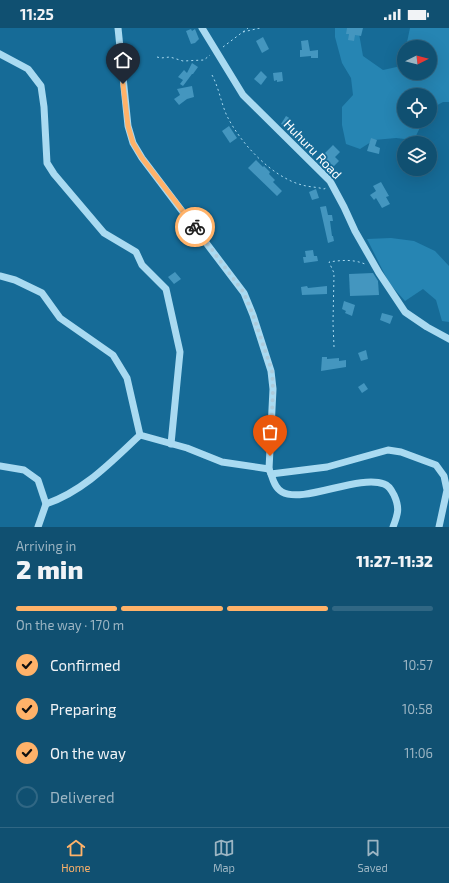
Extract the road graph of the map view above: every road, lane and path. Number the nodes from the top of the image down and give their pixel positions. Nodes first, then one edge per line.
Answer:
1 (118, 28) edge
2 (202, 28) edge
3 (248, 28) edge
4 (260, 28) edge
5 (243, 32) junction
6 (217, 52) junction
7 (0, 54) edge
8 (157, 58) dead end
9 (212, 75) dead end
10 (332, 185) junction
11 (367, 266) dead end
12 (0, 276) edge
13 (449, 339) edge
14 (334, 347) dead end
15 (140, 435) junction
16 (171, 444) junction
17 (0, 466) edge
18 (270, 471) junction
19 (46, 504) junction
20 (38, 527) edge
21 (393, 527) edge
22 (439, 527) edge

1 - 18 street
2 - 6 street, Huhuru Road
3 - 5 path
4 - 5 path
5 - 6 path
6 - 8 path
6 - 10 street, Huhuru Road
7 - 16 street
9 - 10 path
10 - 13 street, Huhuru Road
11 - 14 path
12 - 15 street
15 - 16 street
15 - 19 street
16 - 18 street
17 - 19 street
18 - 21 street
18 - 22 street
19 - 20 street

